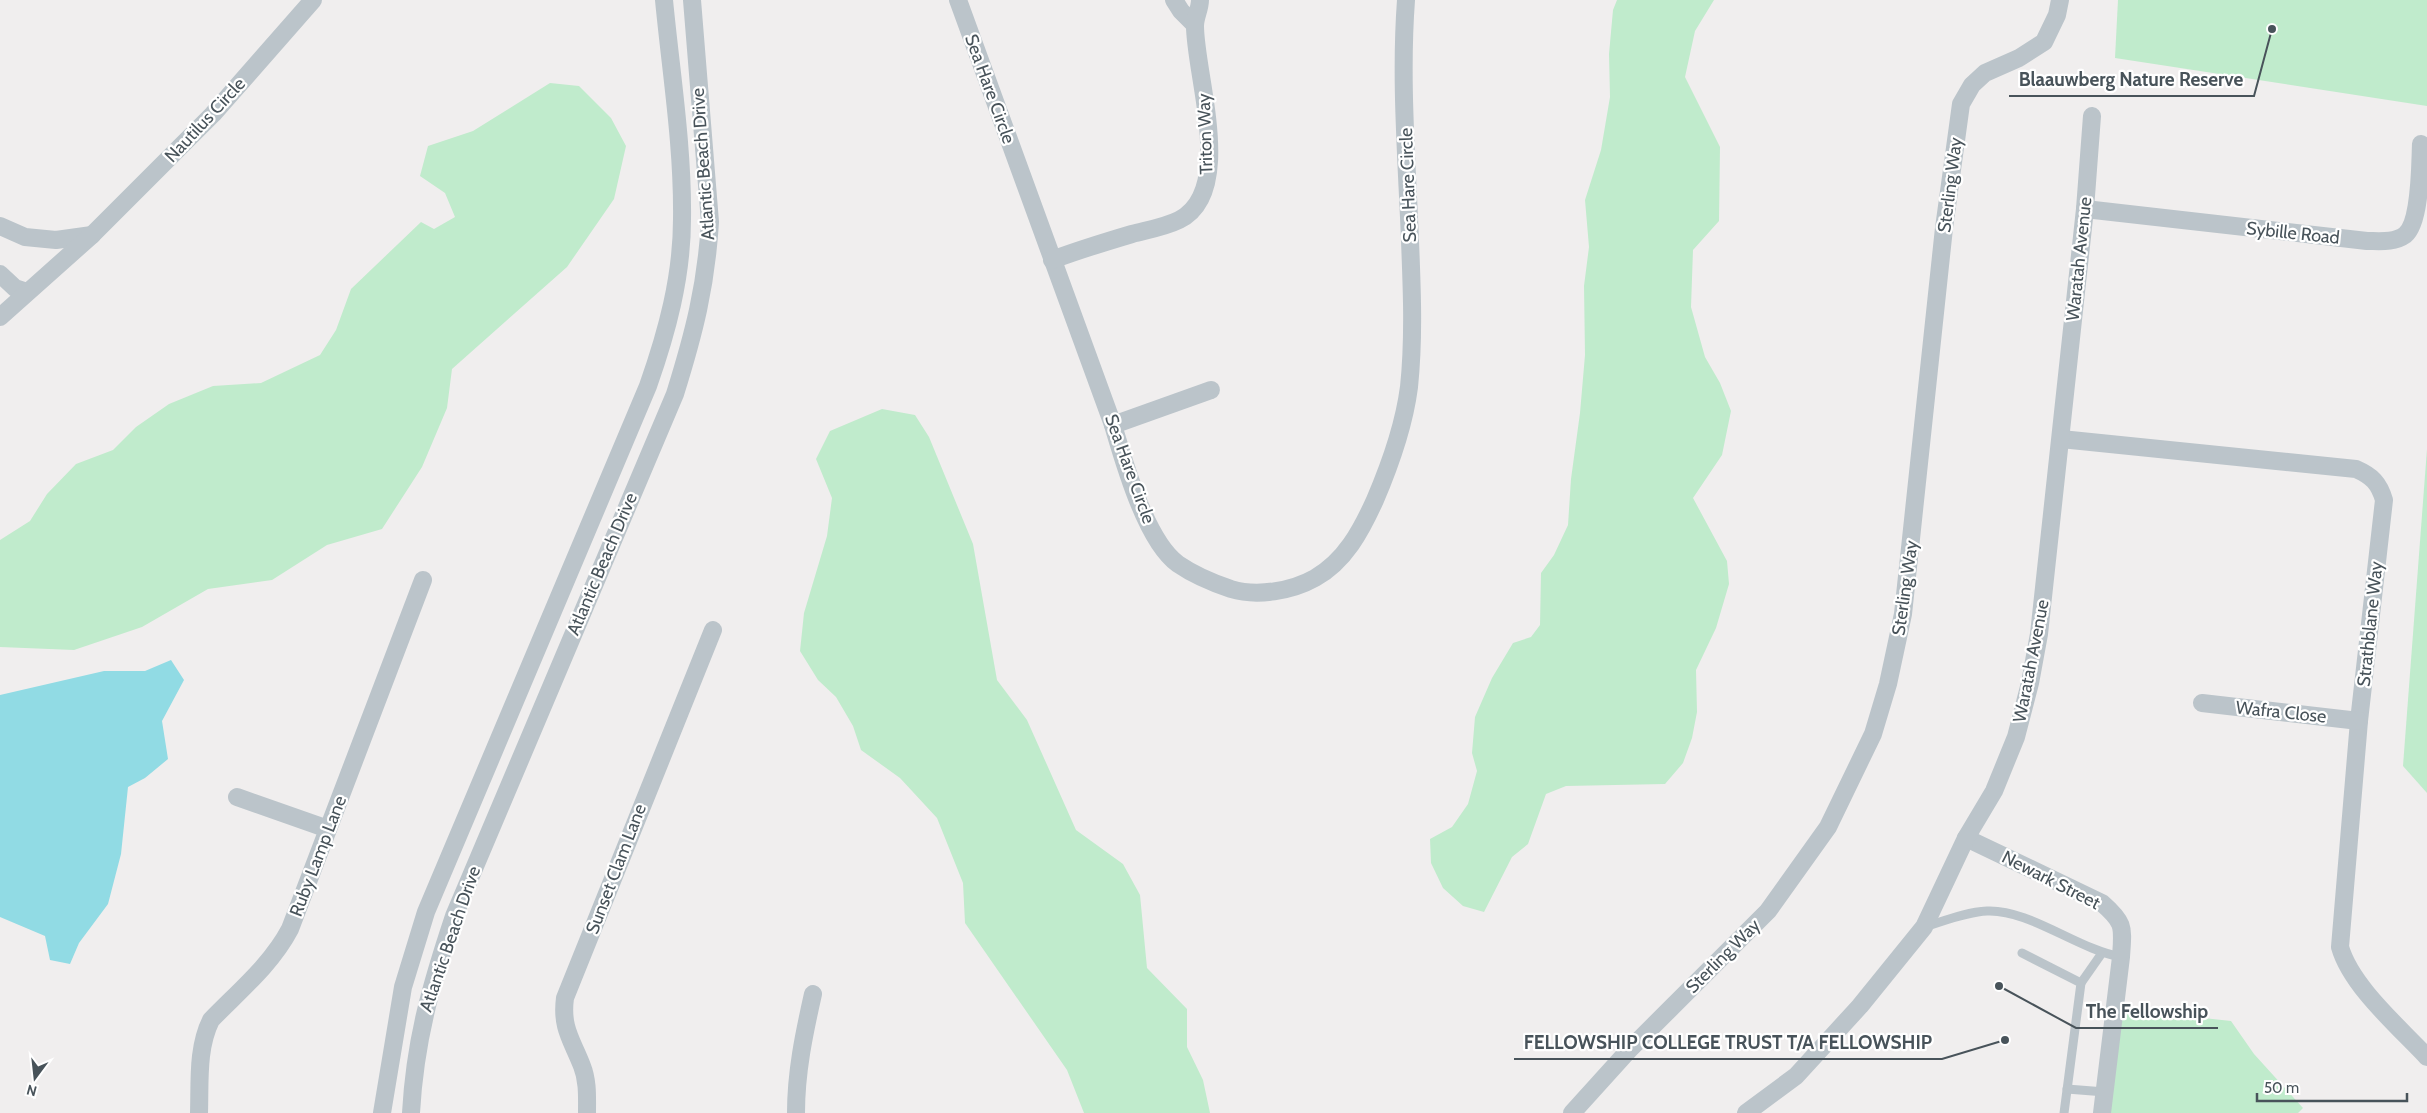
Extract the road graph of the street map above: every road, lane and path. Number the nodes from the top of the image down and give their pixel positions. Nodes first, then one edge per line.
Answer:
1 (664, 0) edge
2 (692, 0) edge
3 (958, 0) edge
4 (1174, 0) edge
5 (1200, 0) edge
6 (1406, 0) edge
7 (2060, 0) edge
8 (308, 2) edge
9 (1195, 25) junction
10 (2092, 116) dead end
11 (703, 144) junction
12 (2421, 144) dead end
13 (678, 146) junction
14 (2085, 209) junction
15 (0, 226) edge
16 (92, 235) junction
17 (1052, 260) junction
18 (0, 274) edge
19 (27, 292) junction
20 (0, 317) edge
21 (648, 386) junction
22 (1211, 390) dead end
23 (675, 394) junction
24 (1113, 425) junction
25 (2061, 439) junction
26 (422, 580) dead end
27 (713, 630) dead end
28 (544, 634) junction
29 (568, 645) junction
30 (2202, 703) dead end
31 (2360, 721) junction
32 (237, 797) dead end
33 (328, 829) junction
34 (1966, 838) junction
35 (438, 883) junction
36 (463, 893) junction
37 (1924, 928) junction
38 (2022, 953) dead end
39 (2102, 953) junction
40 (2120, 957) junction
41 (2081, 983) junction
42 (813, 994) dead end
43 (2427, 1057) edge
44 (2067, 1088) junction
45 (2105, 1092) junction
46 (199, 1113) edge
47 (382, 1113) edge
48 (411, 1113) edge
49 (586, 1113) edge
50 (796, 1113) edge
51 (1572, 1113) edge
52 (1746, 1113) edge
53 (2064, 1113) edge
54 (2102, 1113) edge

1 - 13 street, Atlantic Beach Drive
2 - 11 street, Atlantic Beach Drive
3 - 17 street, Sea Hare Circle
4 - 9 street
5 - 9 street, Triton Way
6 - 24 street, Sea Hare Circle
7 - 51 street, Sterling Way
8 - 16 street, Nautilus Circle
9 - 17 street, Triton Way
10 - 14 street, Waratah Avenue
11 - 13 street
11 - 23 street, Atlantic Beach Drive
12 - 14 street, Sybille Road
13 - 21 street, Atlantic Beach Drive
14 - 25 street, Waratah Avenue
15 - 16 street
16 - 19 street, Nautilus Circle
17 - 24 street, Sea Hare Circle
18 - 19 street
19 - 20 street, Nautilus Circle
21 - 23 street
21 - 28 street, Atlantic Beach Drive
22 - 24 street
23 - 29 street, Atlantic Beach Drive
25 - 31 street, Strathblane Way
25 - 34 street, Waratah Avenue
26 - 33 street, Ruby Lamp Lane
27 - 49 street, Sunset Clam Lane
28 - 29 street
28 - 35 street, Atlantic Beach Drive
29 - 36 street, Atlantic Beach Drive
30 - 31 street, Wafra Close
31 - 43 street, Strathblane Way
32 - 33 street
33 - 46 street, Ruby Lamp Lane
34 - 37 street, Waratah Avenue
34 - 40 street, Newark Street
35 - 36 street
35 - 47 street, Atlantic Beach Drive
36 - 48 street, Atlantic Beach Drive
37 - 39 lane
37 - 52 street, Waratah Avenue
38 - 41 lane
39 - 40 lane
39 - 41 lane
40 - 45 street, Newark Street
41 - 44 lane
42 - 50 street
44 - 45 lane
44 - 53 lane
45 - 54 street, Newark Street

